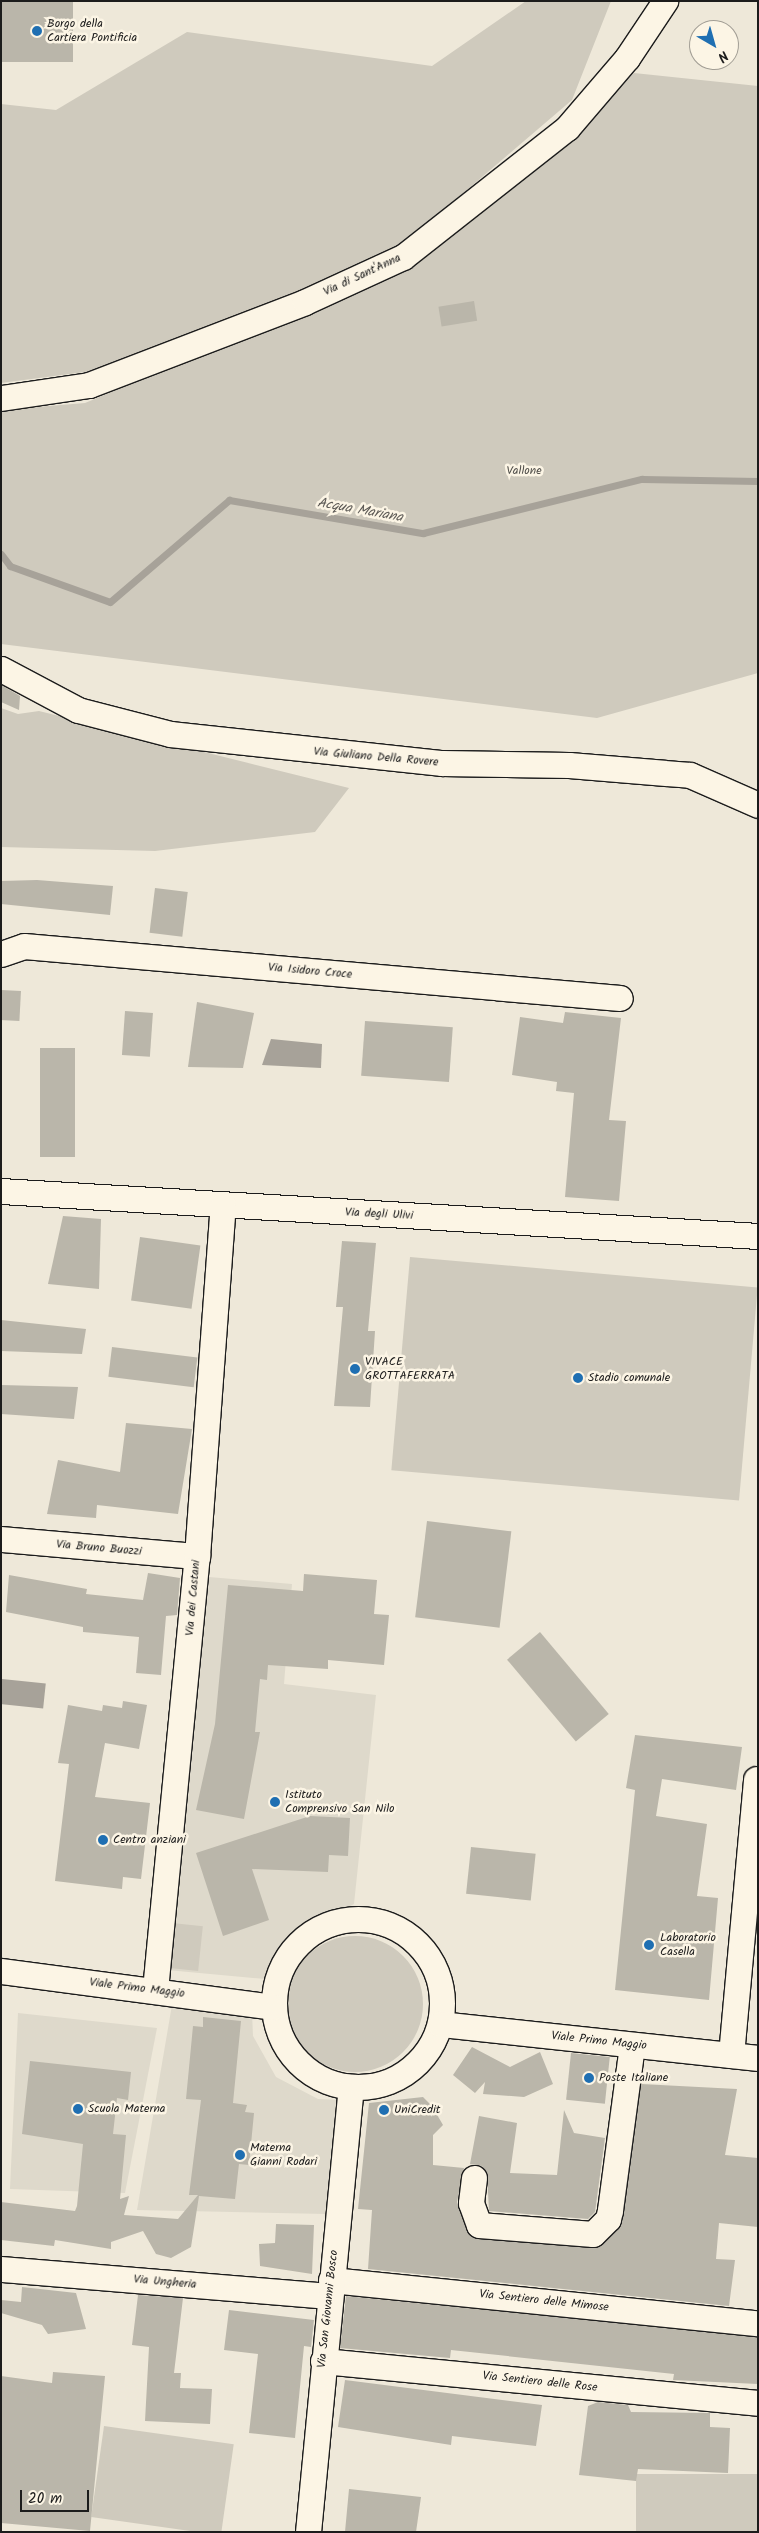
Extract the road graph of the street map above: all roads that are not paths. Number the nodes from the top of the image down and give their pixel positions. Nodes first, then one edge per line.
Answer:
1 (665, 1) edge
2 (1, 398) edge
3 (1, 669) edge
4 (758, 805) edge
5 (1, 954) edge
6 (620, 998) dead end
7 (1, 1191) edge
8 (222, 1205) junction
9 (758, 1236) edge
10 (1, 1539) edge
11 (197, 1556) junction
12 (756, 1779) dead end
13 (1, 1971) edge
14 (155, 1990) junction
15 (274, 2006) junction
16 (440, 2024) junction
17 (632, 2045) junction
18 (731, 2055) junction
19 (758, 2058) edge
20 (351, 2087) junction
21 (474, 2178) dead end
22 (1, 2269) edge
23 (330, 2288) junction
24 (758, 2322) edge
25 (323, 2361) junction
26 (758, 2403) edge
27 (308, 2532) edge

1 - 2 street, Via di Sant'Anna
3 - 4 street, Via Giuliano Della Rovere
5 - 6 street, Via Isidoro Croce
7 - 8 street, Via degli Ulivi
8 - 9 street, Via degli Ulivi
8 - 11 street, Via dei Castani
10 - 11 street, Via Bruno Buozzi
11 - 14 street, Via dei Castani
12 - 18 street
13 - 14 street, Viale Primo Maggio
14 - 15 street, Viale Primo Maggio
15 - 16 street
15 - 20 street
16 - 17 street, Viale Primo Maggio
16 - 20 street
17 - 18 street, Viale Primo Maggio
17 - 21 street
18 - 19 street, Viale Primo Maggio
20 - 23 street, Via San Giovanni Bosco
22 - 23 street, Via Ungheria
23 - 24 street, Via Sentiero delle Mimose
23 - 25 street, Via San Giovanni Bosco
25 - 26 street, Via Sentiero delle Rose
25 - 27 street, Via San Giovanni Bosco

